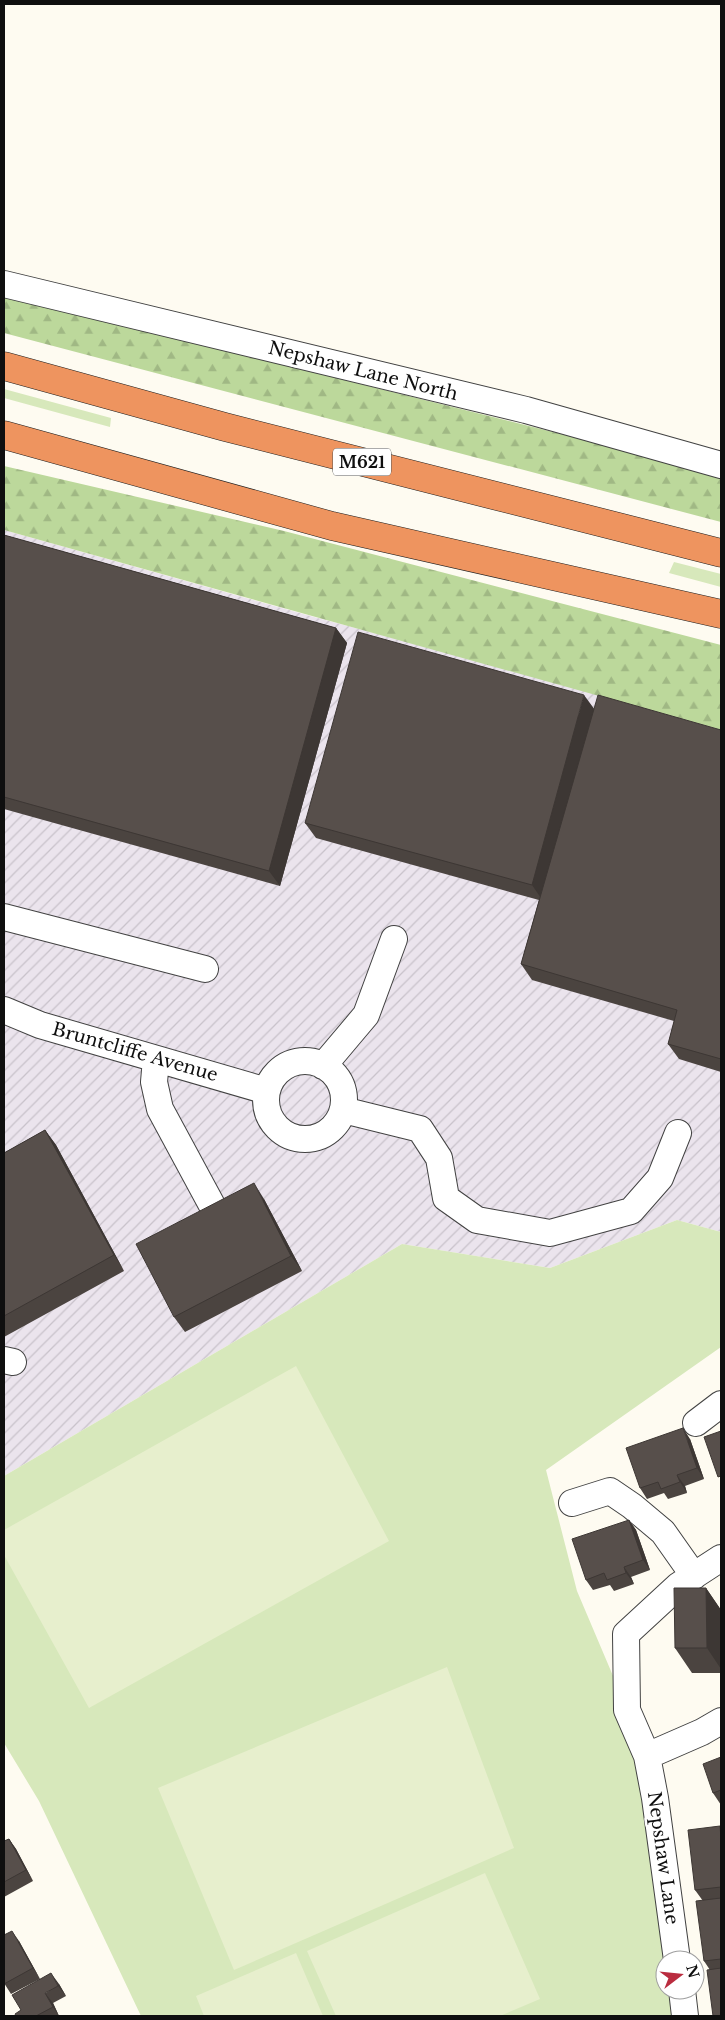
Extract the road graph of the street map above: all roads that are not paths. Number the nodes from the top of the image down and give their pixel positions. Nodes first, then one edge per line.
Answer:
1 (4, 284) edge
2 (4, 366) edge
3 (4, 435) edge
4 (721, 465) edge
5 (721, 553) edge
6 (721, 614) edge
7 (4, 917) edge
8 (394, 939) dead end
9 (205, 969) dead end
10 (4, 1010) edge
11 (156, 1059) junction
12 (323, 1066) junction
13 (267, 1091) junction
14 (343, 1110) junction
15 (678, 1133) dead end
16 (214, 1209) edge
17 (721, 1404) edge
18 (696, 1423) dead end
19 (572, 1503) dead end
20 (721, 1558) edge
21 (694, 1576) junction
22 (721, 1721) edge
23 (647, 1756) junction
24 (676, 1950) edge
25 (683, 2000) edge
26 (685, 2016) edge

1 - 4 street, Nepshaw Lane North
2 - 5 highway, M621
3 - 6 highway
7 - 9 street
8 - 12 street
10 - 11 street, Bruntcliffe Avenue
11 - 13 street, Bruntcliffe Avenue
11 - 16 street
12 - 13 street
12 - 14 street
13 - 14 street
14 - 15 street
17 - 18 street
19 - 21 street
20 - 21 street
21 - 23 street, Nepshaw Lane
22 - 23 street
23 - 24 street, Nepshaw Lane
25 - 26 street

